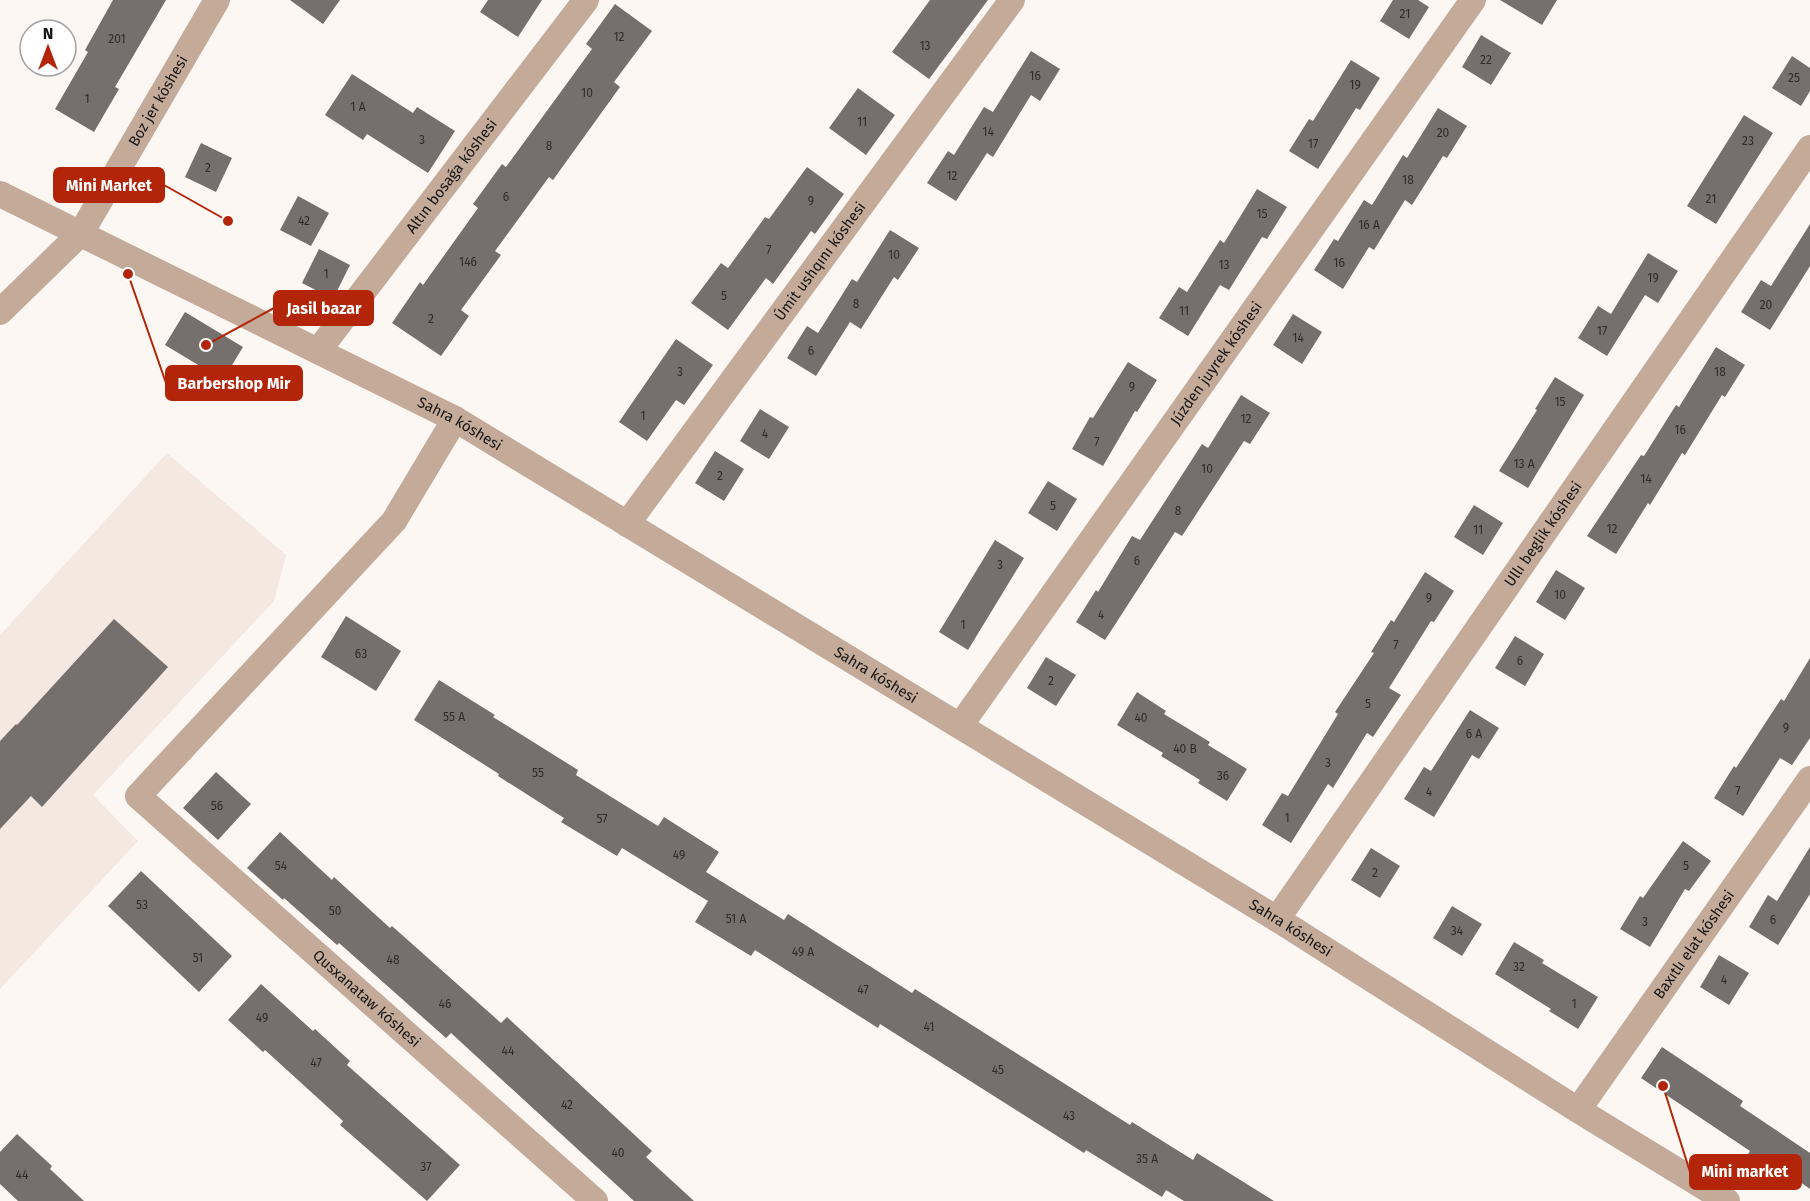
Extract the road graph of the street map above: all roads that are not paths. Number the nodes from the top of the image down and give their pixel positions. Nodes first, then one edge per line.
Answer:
1 (217, 0) edge
2 (586, 0) edge
3 (1012, 0) edge
4 (1473, 0) edge
5 (1810, 148) edge
6 (0, 194) edge
7 (81, 233) junction
8 (0, 312) edge
9 (318, 351) junction
10 (455, 419) junction
11 (627, 524) junction
12 (960, 726) junction
13 (1810, 779) edge
14 (1277, 919) junction
15 (1578, 1110) junction
16 (596, 1201) edge
17 (1727, 1201) edge

1 - 7 street, Boz jer kóshesi
2 - 9 street, Altın bosaǵa kóshesi
3 - 11 street, Úmit ushqını kóshesi
4 - 12 street, Júzden juyrek kóshesi
5 - 14 street, Ullı beglik kóshesi
6 - 7 street, Sahra kóshesi
7 - 8 street, Boz jer kóshesi
7 - 9 street, Sahra kóshesi
9 - 10 street, Sahra kóshesi
10 - 11 street, Sahra kóshesi
10 - 16 street, Qusxanataw kóshesi
11 - 12 street, Sahra kóshesi
12 - 14 street, Sahra kóshesi
13 - 15 street, Baxıtlı elat kóshesi
14 - 15 street, Sahra kóshesi
15 - 17 street, Sahra kóshesi

